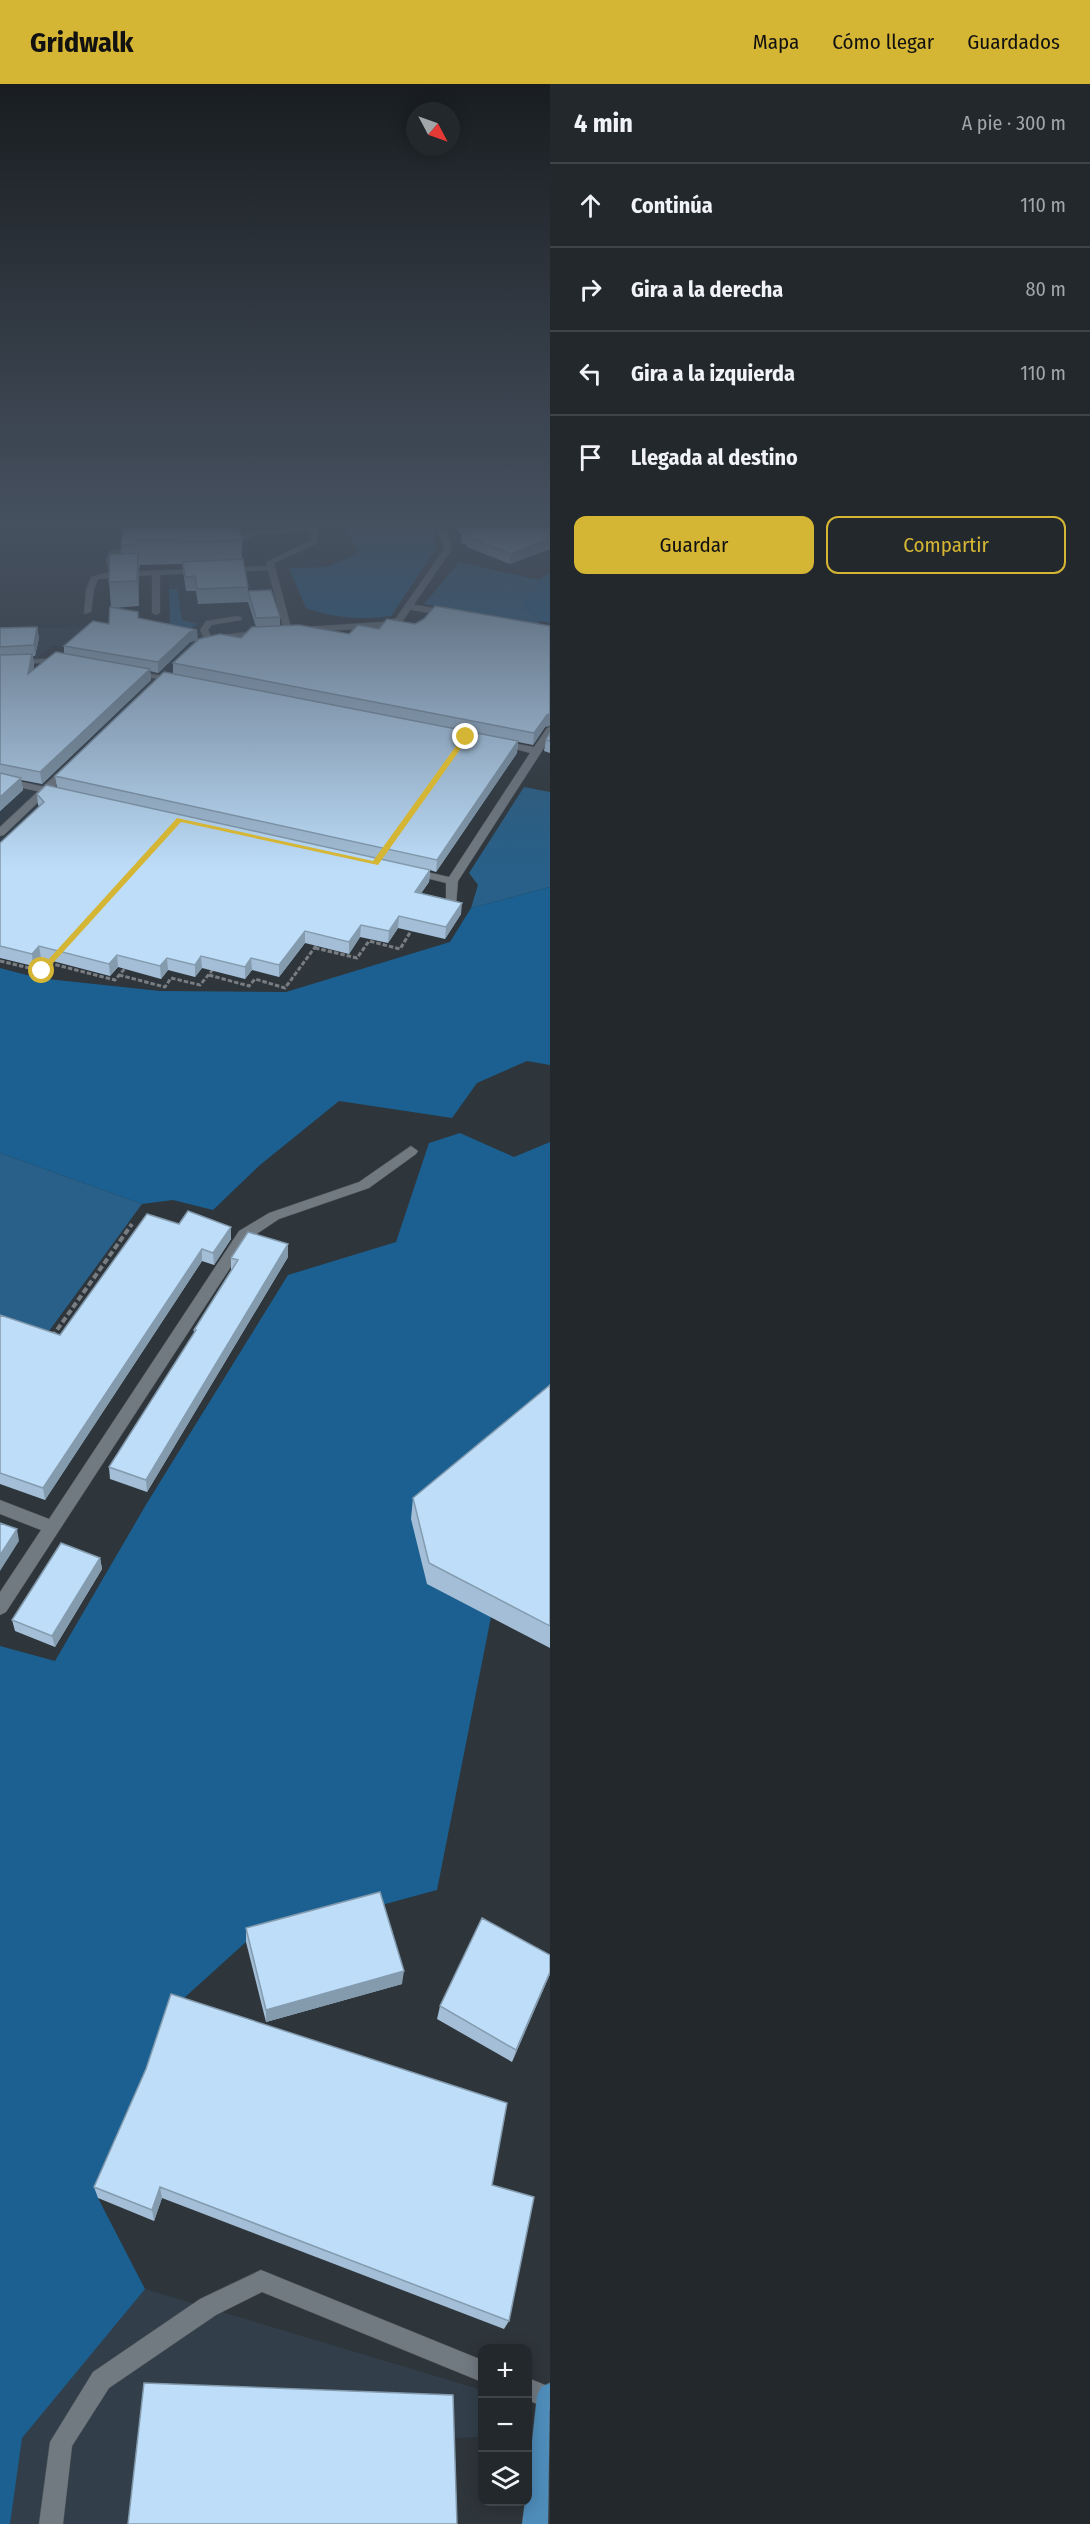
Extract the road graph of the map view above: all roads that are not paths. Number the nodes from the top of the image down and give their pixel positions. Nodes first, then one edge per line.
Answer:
1 (76, 662) edge
2 (0, 663) edge
3 (118, 670) edge
4 (165, 678) edge
5 (550, 730) edge
6 (486, 741) edge
7 (537, 750) junction
8 (77, 761) edge
9 (0, 780) edge
10 (46, 790) junction
11 (68, 795) edge
12 (0, 833) edge
13 (398, 869) edge
14 (452, 881) junction
15 (450, 905) edge
16 (411, 1151) dead end
17 (0, 1507) edge
18 (51, 1527) junction
19 (0, 1607) edge
20 (478, 2369) edge
21 (532, 2391) edge
22 (550, 2397) edge
23 (51, 2524) edge
24 (535, 2524) edge

1 - 2 lane
3 - 4 lane
5 - 7 street
6 - 7 street
7 - 14 street
8 - 10 street
9 - 10 street
10 - 11 street
10 - 12 street
13 - 14 street
14 - 15 street
16 - 18 street
17 - 18 street
18 - 19 street
20 - 23 lane
21 - 22 lane
22 - 24 main road

